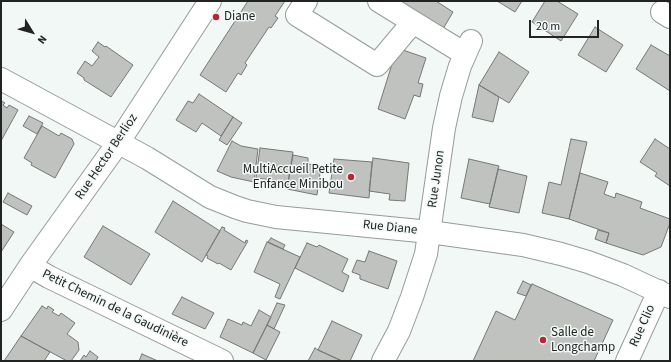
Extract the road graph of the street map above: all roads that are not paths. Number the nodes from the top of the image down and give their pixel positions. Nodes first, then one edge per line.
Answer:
1 (210, 1) edge
2 (306, 1) edge
3 (379, 1) edge
4 (412, 22) junction
5 (1, 79) edge
6 (118, 143) junction
7 (430, 232) junction
8 (30, 266) junction
9 (664, 294) edge
10 (1, 310) edge
11 (222, 361) edge
12 (383, 361) edge
13 (627, 361) edge

1 - 6 street, Rue Hector Berlioz
2 - 4 street
3 - 4 street
4 - 7 street, Rue Junon
5 - 6 street, Rue Diane
6 - 7 street, Rue Diane
6 - 8 street, Rue Hector Berlioz
7 - 9 street, Rue Diane
7 - 12 street, Rue Junon
8 - 10 street, Rue Hector Berlioz
8 - 11 street, Petit Chemin de la Gaudinière
9 - 13 street, Rue Clio

